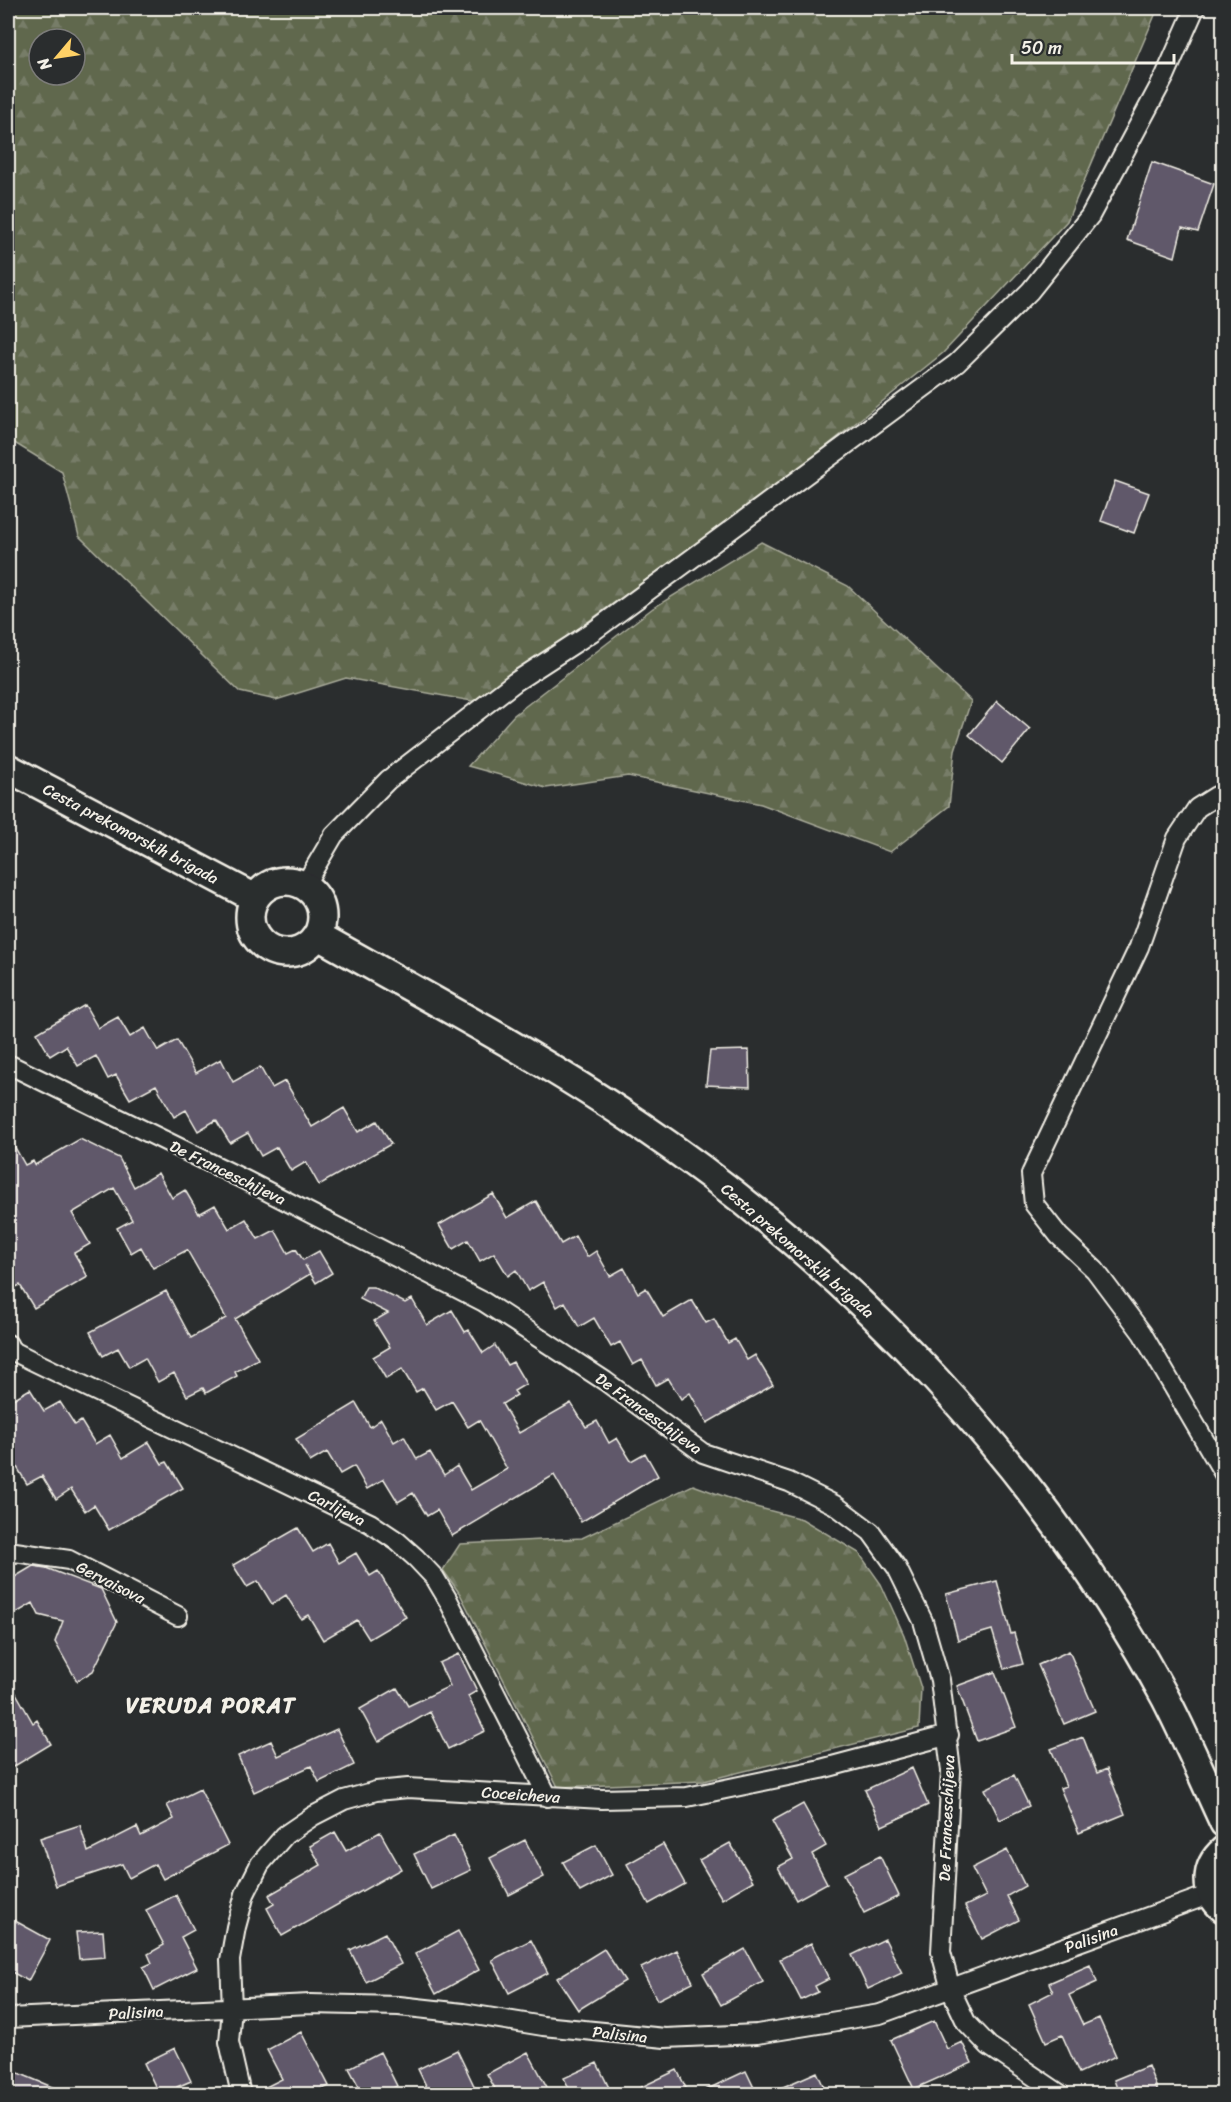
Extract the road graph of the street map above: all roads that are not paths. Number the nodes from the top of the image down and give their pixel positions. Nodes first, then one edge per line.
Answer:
1 (1195, 8) edge
2 (8, 768) edge
3 (1224, 796) edge
4 (304, 886) junction
5 (255, 898) junction
6 (317, 935) junction
7 (8, 1064) edge
8 (9, 1348) edge
9 (1224, 1474) edge
10 (8, 1556) edge
11 (178, 1616) dead end
12 (949, 1735) junction
13 (548, 1797) junction
14 (1224, 1823) edge
15 (1224, 1851) edge
16 (1217, 1902) edge
17 (951, 1990) junction
18 (232, 2008) junction
19 (8, 2018) edge
20 (241, 2094) edge
21 (1060, 2094) edge

1 - 4 street
2 - 5 main road, Cesta prekomorskih brigada
3 - 9 street
4 - 5 main road
4 - 6 main road
5 - 6 main road
6 - 14 main road, Cesta prekomorskih brigada
7 - 12 street, De Franceschijeva
8 - 13 street, Carlijeva
10 - 11 street, Gervaisova
12 - 13 street, Coceicheva
12 - 17 street, De Franceschijeva
13 - 18 street, Coceicheva
15 - 16 main road
16 - 17 street, Palisina
17 - 18 street, Palisina
17 - 21 street, De Franceschijeva
18 - 19 street, Palisina
18 - 20 street, Coceicheva

